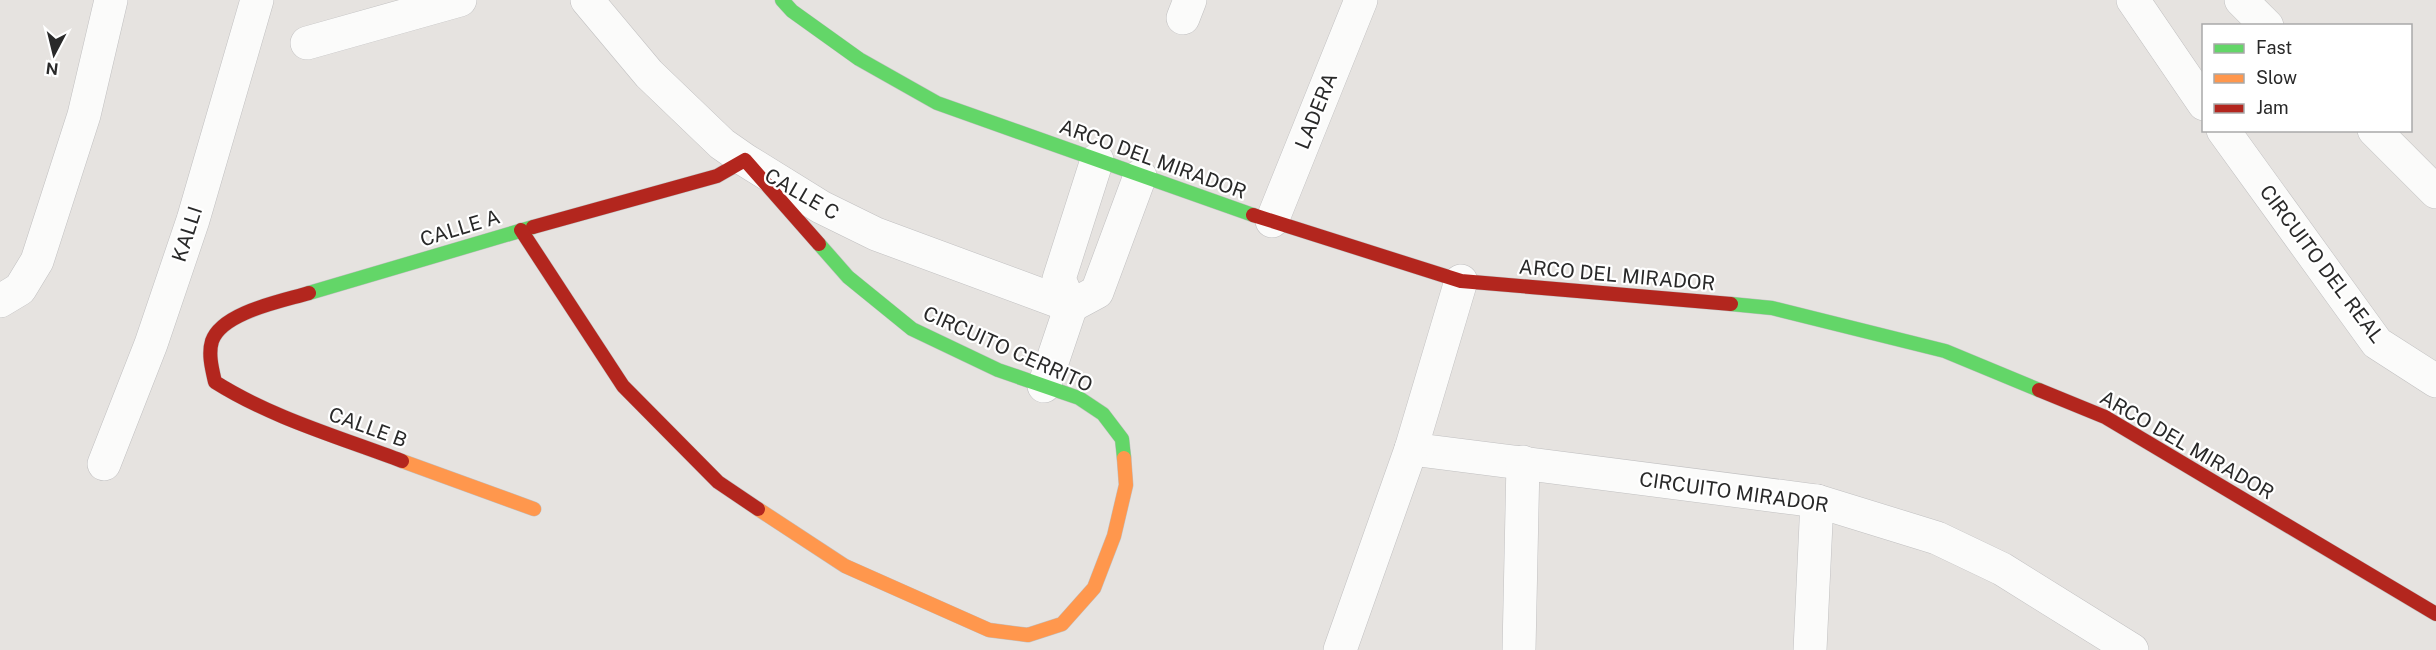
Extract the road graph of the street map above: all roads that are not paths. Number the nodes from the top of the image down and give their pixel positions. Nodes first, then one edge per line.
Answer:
1 (111, 0) edge
2 (257, 0) edge
3 (460, 0) edge
4 (587, 0) edge
5 (782, 0) edge
6 (1361, 0) edge
7 (2133, 0) edge
8 (2241, 0) edge
9 (2265, 24) edge
10 (307, 43) dead end
11 (2202, 101) edge
12 (2224, 132) edge
13 (2375, 132) edge
14 (745, 160) junction
15 (1097, 160) junction
16 (1140, 176) junction
17 (2436, 192) edge
18 (1272, 221) junction
19 (521, 230) junction
20 (1461, 281) junction
21 (0, 301) edge
22 (1071, 306) junction
23 (208, 358) joint
24 (2436, 381) edge
25 (1044, 386) junction
26 (1411, 449) junction
27 (1523, 462) junction
28 (104, 464) dead end
29 (1817, 501) junction
30 (534, 509) dead end
31 (2436, 614) edge
32 (2097, 638) edge
33 (1340, 650) edge
34 (1519, 650) edge
35 (1810, 650) edge
36 (2133, 650) edge

1 - 21 street
2 - 28 street, KALLI
3 - 10 street
4 - 14 street, CALLE C
5 - 15 street, ARCO DEL MIRADOR
6 - 18 street, LADERA
7 - 11 street
8 - 9 street
12 - 24 street, CIRCUITO DEL REAL
13 - 17 street
14 - 19 street, CALLE A
14 - 22 street, CALLE C
14 - 25 street, CIRCUITO CERRITO
15 - 16 street, ARCO DEL MIRADOR
15 - 22 street
16 - 18 street, ARCO DEL MIRADOR
16 - 22 street
18 - 20 street, ARCO DEL MIRADOR
19 - 23 street, CALLE A
19 - 25 street, CIRCUITO CERRITO
20 - 26 street
20 - 31 street, ARCO DEL MIRADOR
22 - 25 street
23 - 30 street, CALLE B
26 - 27 street, CIRCUITO MIRADOR
26 - 33 street
27 - 29 street, CIRCUITO MIRADOR
27 - 34 street
29 - 32 street, CIRCUITO MIRADOR
29 - 35 street
32 - 36 street, CIRCUITO MIRADOR

